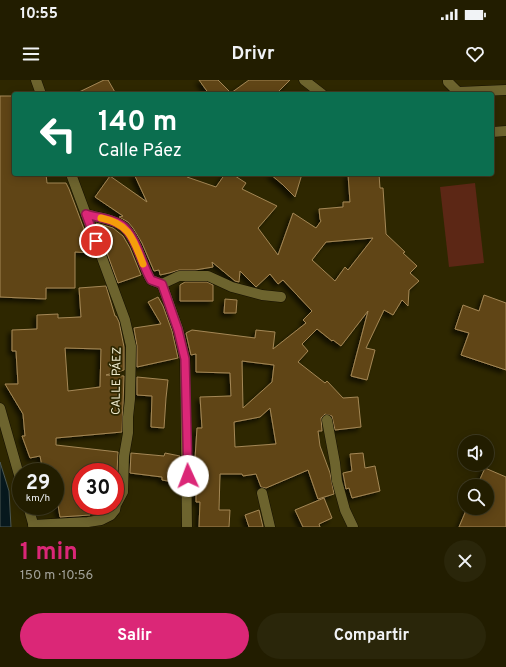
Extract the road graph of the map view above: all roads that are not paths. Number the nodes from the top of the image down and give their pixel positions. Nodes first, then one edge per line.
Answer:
1 (36, 80) edge
2 (304, 80) edge
3 (448, 80) edge
4 (506, 90) edge
5 (40, 92) edge
6 (319, 92) edge
7 (506, 131) edge
8 (494, 132) edge
9 (72, 176) edge
10 (86, 214) junction
11 (162, 284) junction
12 (281, 297) dead end
13 (0, 408) edge
14 (328, 420) dead end
15 (16, 463) edge
16 (262, 493) dead end
17 (30, 515) edge
18 (33, 526) edge
19 (187, 527) edge
20 (270, 527) edge
21 (353, 527) edge

1 - 5 street
2 - 6 street
3 - 4 street
7 - 8 street
9 - 10 street, CALLE PÁEZ
10 - 11 street
10 - 18 street, CALLE PÁEZ
11 - 12 street
11 - 19 street
13 - 15 street
14 - 21 street
16 - 20 street
17 - 18 street

